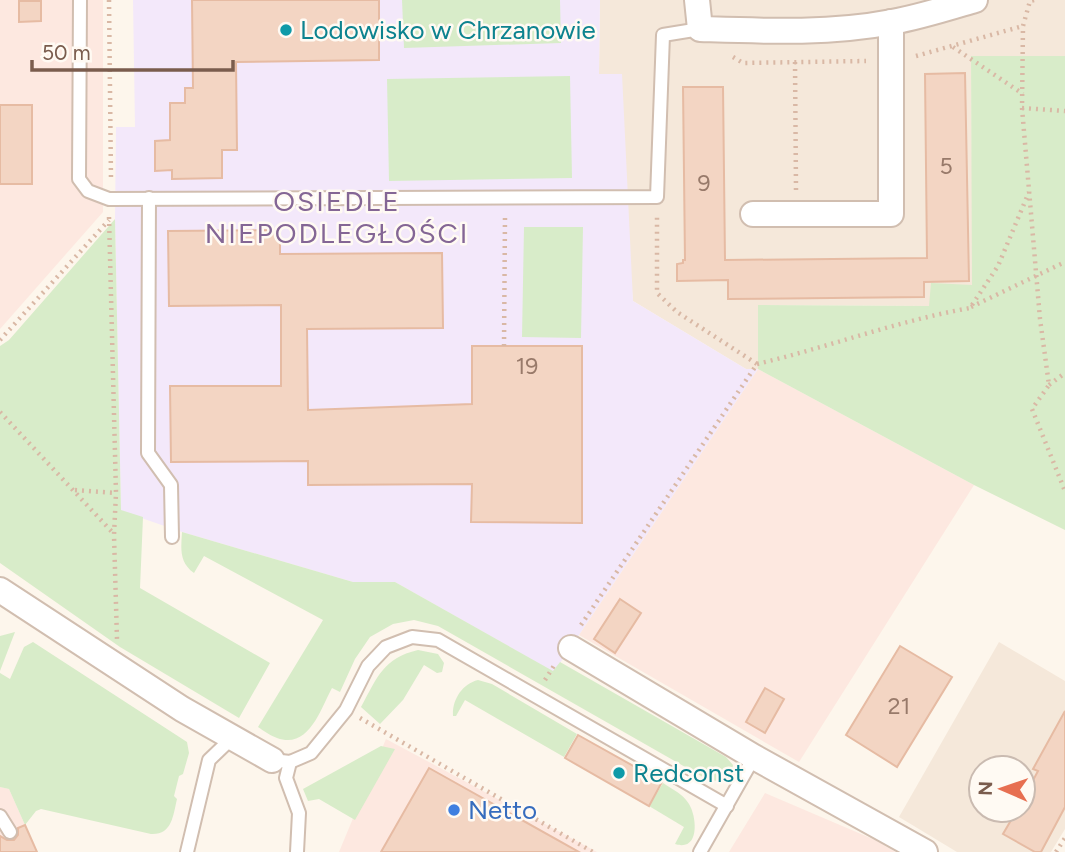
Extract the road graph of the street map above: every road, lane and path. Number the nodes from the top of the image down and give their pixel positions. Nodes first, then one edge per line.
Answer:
1 (80, 0) edge
2 (109, 0) edge
3 (697, 0) edge
4 (975, 0) edge
5 (1034, 0) edge
6 (891, 22) junction
7 (700, 29) junction
8 (795, 30) junction
9 (952, 46) dead end
10 (1023, 94) junction
11 (1023, 108) junction
12 (1065, 111) edge
13 (1029, 191) junction
14 (505, 197) junction
15 (657, 197) junction
16 (149, 198) junction
17 (109, 199) junction
18 (753, 214) dead end
19 (796, 214) junction
20 (109, 220) junction
21 (1065, 262) edge
22 (1036, 275) junction
23 (970, 308) junction
24 (0, 340) edge
25 (504, 346) dead end
26 (757, 364) junction
27 (1065, 373) edge
28 (1049, 385) junction
29 (0, 412) edge
30 (74, 490) junction
31 (1065, 491) edge
32 (116, 493) junction
33 (114, 535) junction
34 (172, 537) dead end
35 (0, 590) edge
36 (569, 646) junction
37 (117, 650) dead end
38 (535, 696) junction
39 (356, 716) dead end
40 (232, 738) junction
41 (754, 757) junction
42 (281, 761) junction
43 (727, 806) junction
44 (0, 816) edge
45 (10, 832) dead end
46 (1065, 838) edge
47 (187, 852) edge
48 (297, 852) edge
49 (593, 852) edge
50 (700, 852) edge
51 (925, 852) edge
52 (1056, 852) edge

1 - 17 lane
2 - 17 path
3 - 7 street
4 - 6 street
5 - 10 path
6 - 8 street
6 - 19 street
7 - 8 street
7 - 15 lane
8 - 19 path
9 - 10 path
10 - 11 path
11 - 12 path
11 - 13 path
13 - 22 path
13 - 23 path
14 - 15 lane
14 - 16 lane
14 - 25 path
15 - 26 path
16 - 17 lane
16 - 34 lane
17 - 20 path
18 - 19 street
20 - 24 path
20 - 32 path
21 - 22 path
22 - 23 path
22 - 28 path
23 - 26 path
26 - 36 path
27 - 28 path
28 - 31 path
29 - 30 path
30 - 32 path
30 - 33 path
32 - 33 path
33 - 37 path
35 - 40 street
36 - 38 path
36 - 41 street
38 - 42 lane
38 - 43 lane
39 - 49 path
40 - 42 street
40 - 47 lane
41 - 43 lane
41 - 51 street
42 - 48 lane
43 - 50 lane
44 - 45 lane
46 - 52 path

